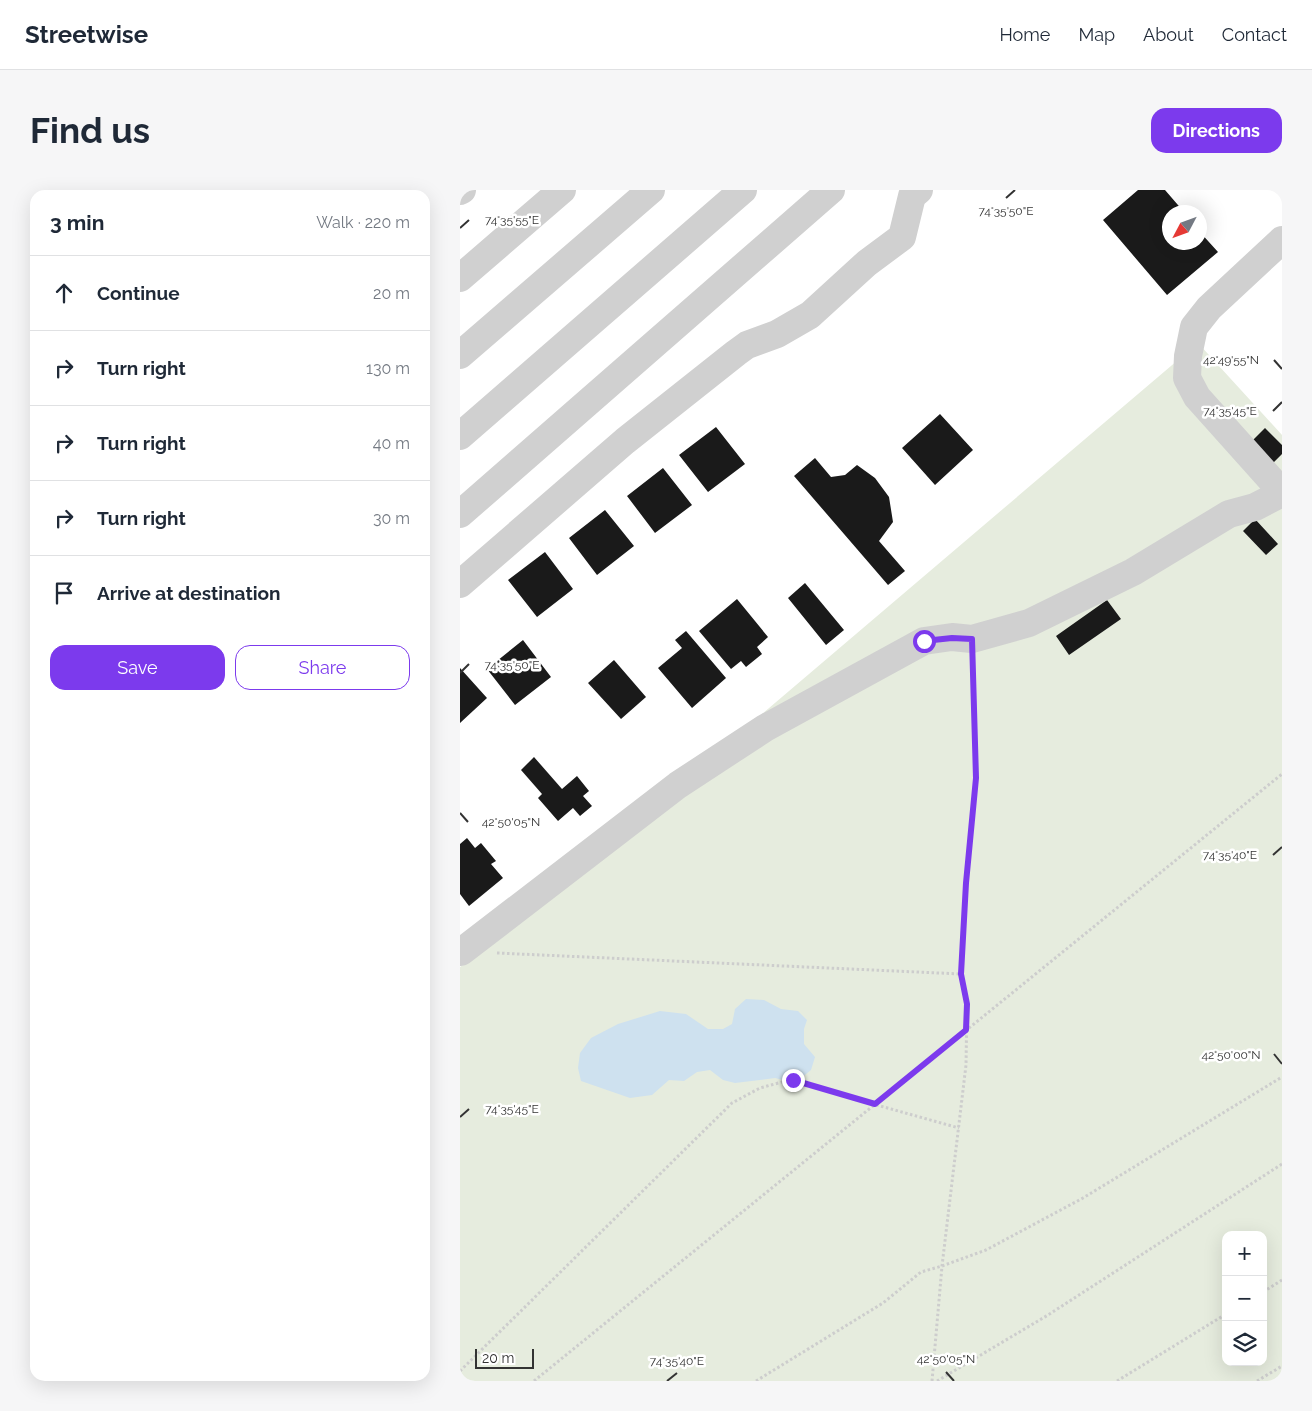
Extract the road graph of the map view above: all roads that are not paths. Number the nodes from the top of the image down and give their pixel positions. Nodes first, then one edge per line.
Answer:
1 (562, 190) edge
2 (651, 190) edge
3 (743, 190) edge
4 (831, 190) edge
5 (919, 190) edge
6 (1282, 240) edge
7 (460, 278) edge
8 (460, 355) edge
9 (460, 436) edge
10 (1282, 492) edge
11 (460, 514) edge
12 (460, 584) edge
13 (460, 951) edge

1 - 7 street
2 - 8 street
3 - 9 street
4 - 11 street
5 - 12 street
6 - 10 street
10 - 13 street

